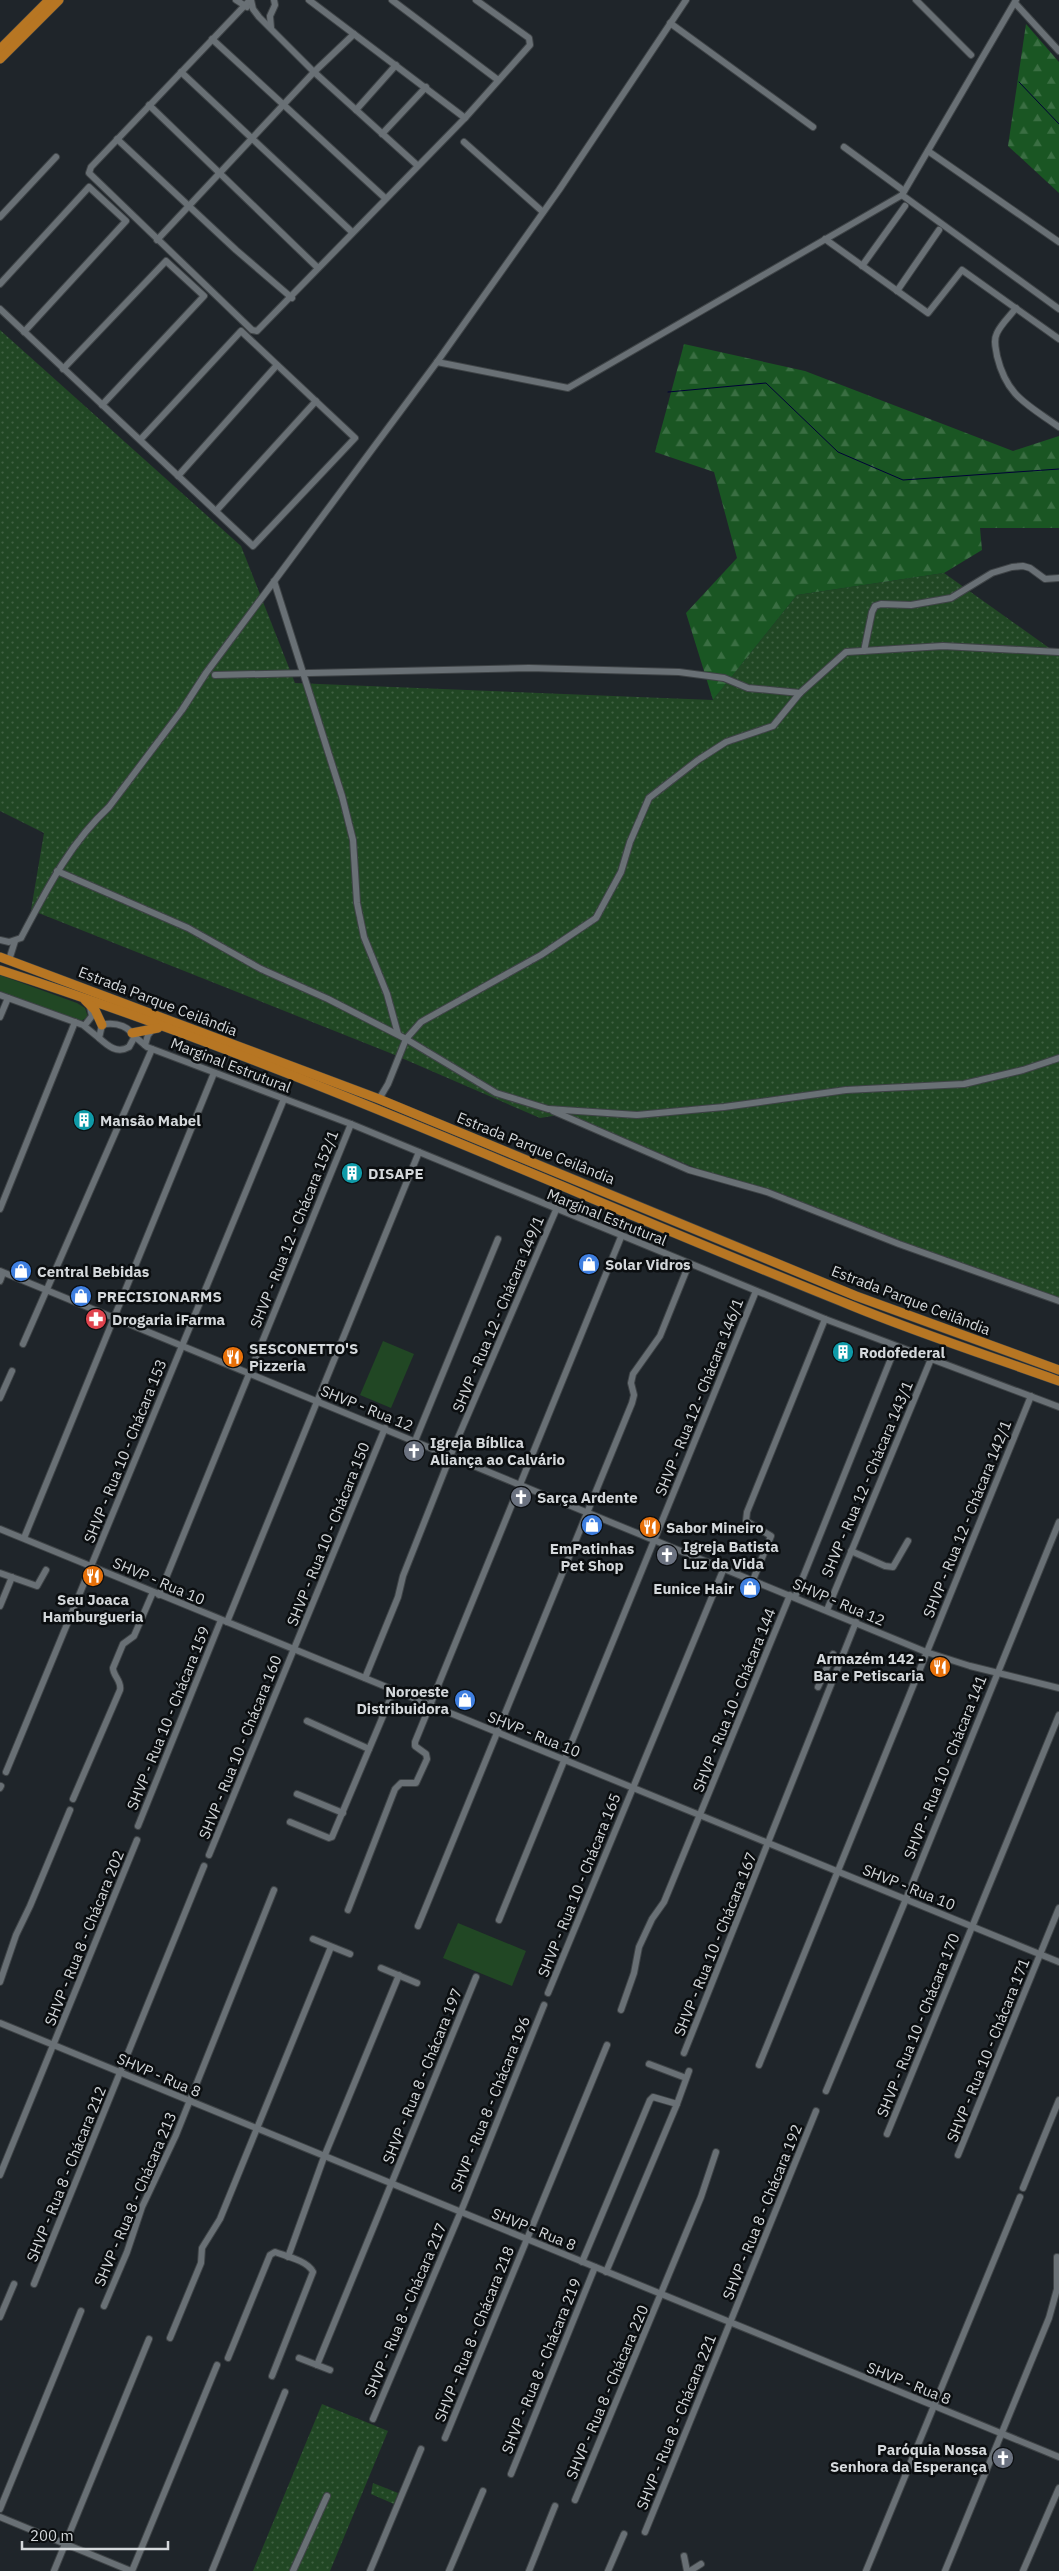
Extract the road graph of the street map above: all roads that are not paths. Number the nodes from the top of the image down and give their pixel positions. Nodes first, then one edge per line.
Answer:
1 (49, 0) edge
2 (59, 0) edge
3 (237, 0) edge
4 (251, 0) edge
5 (274, 0) edge
6 (309, 0) edge
7 (392, 0) edge
8 (476, 0) edge
9 (686, 0) edge
10 (916, 0) edge
11 (1016, 1) edge
12 (245, 6) junction
13 (253, 9) junction
14 (270, 16) junction
15 (259, 17) junction
16 (670, 23) junction
17 (271, 28) junction
18 (354, 34) junction
19 (212, 39) junction
20 (0, 49) edge
21 (1059, 51) edge
22 (971, 56) dead end
23 (0, 59) edge
24 (396, 65) junction
25 (180, 72) junction
26 (314, 72) junction
27 (498, 80) junction
28 (426, 87) junction
29 (149, 105) junction
30 (283, 106) junction
31 (356, 110) junction
32 (466, 118) junction
33 (813, 127) dead end
34 (382, 134) junction
35 (117, 139) junction
36 (252, 139) junction
37 (464, 142) dead end
38 (844, 147) dead end
39 (928, 151) junction
40 (56, 158) dead end
41 (417, 165) junction
42 (220, 172) junction
43 (903, 193) junction
44 (385, 198) junction
45 (189, 206) junction
46 (905, 206) dead end
47 (543, 212) junction
48 (0, 217) edge
49 (940, 230) dead end
50 (352, 232) junction
51 (157, 240) junction
52 (825, 240) junction
53 (1059, 242) edge
54 (862, 266) junction
55 (318, 268) junction
56 (0, 284) edge
57 (897, 291) junction
58 (292, 298) junction
59 (1016, 308) junction
60 (0, 309) edge
61 (1059, 309) edge
62 (24, 332) junction
63 (1059, 339) edge
64 (438, 362) junction
65 (277, 365) junction
66 (63, 369) junction
67 (316, 401) junction
68 (102, 405) junction
69 (1059, 427) edge
70 (140, 440) junction
71 (178, 476) junction
72 (216, 511) junction
73 (1059, 578) edge
74 (274, 581) junction
75 (864, 651) junction
76 (1059, 652) edge
77 (304, 672) junction
78 (215, 675) dead end
79 (800, 693) junction
80 (57, 871) junction
81 (0, 940) edge
82 (15, 941) junction
83 (4, 958) edge
84 (0, 970) edge
85 (0, 995) edge
86 (81, 996) junction
87 (8, 998) junction
88 (89, 1003) junction
89 (0, 1017) edge
90 (75, 1022) junction
91 (84, 1025) junction
92 (101, 1026) junction
93 (156, 1028) junction
94 (169, 1030) junction
95 (133, 1034) junction
96 (398, 1034) junction
97 (99, 1038) junction
98 (406, 1039) junction
99 (129, 1047) junction
100 (148, 1047) junction
101 (1059, 1058) edge
102 (214, 1073) junction
103 (284, 1099) junction
104 (379, 1099) junction
105 (548, 1108) junction
106 (351, 1124) junction
107 (419, 1152) junction
108 (0, 1209) edge
109 (556, 1210) junction
110 (621, 1237) junction
111 (498, 1239) dead end
112 (689, 1264) junction
113 (2, 1272) edge
114 (0, 1281) edge
115 (46, 1289) junction
116 (756, 1291) junction
117 (1059, 1301) edge
118 (113, 1317) junction
119 (825, 1319) junction
120 (23, 1344) dead end
121 (182, 1345) junction
122 (896, 1346) junction
123 (931, 1359) junction
124 (1059, 1370) edge
125 (12, 1371) dead end
126 (249, 1372) junction
127 (1059, 1381) edge
128 (1031, 1396) junction
129 (0, 1398) edge
130 (316, 1401) junction
131 (1059, 1407) edge
132 (385, 1428) junction
133 (415, 1441) junction
134 (451, 1456) junction
135 (520, 1485) junction
136 (588, 1513) junction
137 (1059, 1522) edge
138 (0, 1529) edge
139 (24, 1538) junction
140 (654, 1540) junction
141 (908, 1541) dead end
142 (851, 1551) junction
143 (91, 1566) junction
144 (724, 1568) junction
145 (46, 1570) dead end
146 (0, 1572) edge
147 (12, 1577) junction
148 (753, 1580) junction
149 (156, 1593) junction
150 (792, 1596) junction
151 (0, 1606) edge
152 (827, 1610) junction
153 (224, 1621) junction
154 (856, 1622) junction
155 (294, 1649) junction
156 (926, 1652) junction
157 (833, 1654) dead end
158 (997, 1673) junction
159 (365, 1678) junction
160 (830, 1686) junction
161 (1059, 1688) edge
162 (394, 1690) junction
163 (430, 1705) junction
164 (1059, 1715) edge
165 (307, 1721) dead end
166 (498, 1733) junction
167 (369, 1749) junction
168 (566, 1760) junction
169 (6, 1772) dead end
170 (633, 1788) junction
171 (297, 1794) dead end
172 (73, 1799) dead end
173 (70, 1810) dead end
174 (343, 1813) junction
175 (700, 1815) junction
176 (290, 1822) dead end
177 (138, 1826) dead end
178 (137, 1840) dead end
179 (768, 1843) junction
180 (209, 1855) dead end
181 (204, 1866) dead end
182 (836, 1870) junction
183 (274, 1890) dead end
184 (906, 1899) junction
185 (1059, 1908) edge
186 (348, 1910) dead end
187 (499, 1920) dead end
188 (418, 1926) dead end
189 (972, 1926) junction
190 (313, 1939) dead end
191 (331, 1947) junction
192 (350, 1954) dead end
193 (1041, 1955) junction
194 (1059, 1962) edge
195 (381, 1968) dead end
196 (399, 1975) junction
197 (476, 1978) dead end
198 (0, 1982) edge
199 (417, 1983) dead end
200 (548, 1993) dead end
201 (544, 2005) dead end
202 (621, 2010) dead end
203 (0, 2023) edge
204 (607, 2044) dead end
205 (54, 2045) junction
206 (684, 2053) dead end
207 (650, 2064) dead end
208 (759, 2065) dead end
209 (122, 2073) junction
210 (826, 2090) dead end
211 (1059, 2100) edge
212 (190, 2102) junction
213 (677, 2104) junction
214 (816, 2111) dead end
215 (257, 2129) junction
216 (887, 2134) dead end
217 (716, 2152) dead end
218 (958, 2155) dead end
219 (324, 2157) junction
220 (0, 2175) edge
221 (392, 2184) junction
222 (1023, 2188) dead end
223 (1020, 2197) dead end
224 (460, 2212) junction
225 (527, 2240) junction
226 (288, 2257) junction
227 (1057, 2257) dead end
228 (582, 2262) junction
229 (595, 2267) junction
230 (606, 2272) junction
231 (14, 2284) dead end
232 (34, 2284) dead end
233 (661, 2294) junction
234 (104, 2306) dead end
235 (81, 2311) dead end
236 (0, 2317) edge
237 (730, 2323) junction
238 (170, 2338) dead end
239 (149, 2339) dead end
240 (228, 2358) dead end
241 (299, 2358) dead end
242 (217, 2365) dead end
243 (317, 2365) junction
244 (330, 2370) dead end
245 (272, 2376) dead end
246 (285, 2392) dead end
247 (934, 2406) junction
248 (373, 2419) dead end
249 (1000, 2433) junction
250 (445, 2438) dead end
251 (421, 2450) dead end
252 (1059, 2457) edge
253 (511, 2474) dead end
254 (1059, 2488) edge
255 (483, 2491) dead end
256 (327, 2496) dead end
257 (576, 2500) dead end
258 (555, 2506) dead end
259 (0, 2509) edge
260 (0, 2517) edge
261 (645, 2532) dead end
262 (624, 2534) dead end
263 (65, 2544) junction
264 (684, 2556) dead end
265 (701, 2564) dead end
266 (54, 2571) edge
267 (132, 2571) edge
268 (212, 2571) edge
269 (293, 2571) edge
270 (370, 2571) edge
271 (449, 2571) edge
272 (529, 2571) edge
273 (608, 2571) edge
274 (688, 2571) edge
275 (866, 2571) edge
276 (945, 2571) edge
277 (1023, 2571) edge

1 - 20 highway
2 - 23 highway
3 - 12 street
4 - 12 street
4 - 13 street
5 - 14 street
6 - 18 street
7 - 27 street
8 - 27 street
9 - 16 street
10 - 22 street
11 - 21 street
11 - 39 street
12 - 13 street
12 - 19 street
13 - 15 street
14 - 15 street
14 - 17 street
15 - 17 street
16 - 33 street
16 - 47 street
17 - 26 street
18 - 24 street
18 - 26 street
19 - 25 street
19 - 30 street
24 - 28 street
24 - 31 street
25 - 29 street
25 - 36 street
26 - 30 street
26 - 31 street
27 - 32 street
28 - 32 street
28 - 34 street
29 - 35 street
29 - 42 street
30 - 36 street
30 - 44 street
31 - 34 street
32 - 41 street
34 - 41 street
35 - 45 street
35 - 51 street
36 - 42 street
36 - 50 street
37 - 47 street
38 - 43 street
39 - 43 street
39 - 53 street
40 - 48 street
41 - 44 street
42 - 45 street
42 - 55 street
43 - 52 street
43 - 61 street
44 - 50 street
45 - 51 street
45 - 58 street
46 - 54 street
47 - 64 street
49 - 57 street
50 - 55 street
51 - 58 street
52 - 54 street
52 - 64 street
54 - 57 street
55 - 58 street
56 - 62 street
57 - 59 street
59 - 63 street
59 - 69 street
60 - 62 street
62 - 66 street
64 - 74 street
65 - 67 street
65 - 70 street
65 - 71 street
66 - 68 street
66 - 68 street
67 - 72 street
67 - 72 street
68 - 70 street
70 - 71 street
71 - 72 street
73 - 75 street
74 - 77 street
74 - 80 street
75 - 76 street
75 - 79 street
77 - 78 street
77 - 79 street
77 - 96 street
79 - 98 street
80 - 82 street
80 - 96 street
81 - 82 street
82 - 83 street
83 - 104 highway, Estrada Parque Ceilândia
84 - 86 highway, Estrada Parque Ceilândia
85 - 87 street
86 - 88 highway
86 - 94 highway, Estrada Parque Ceilândia
87 - 89 street
87 - 90 street
88 - 91 street
88 - 92 highway
90 - 91 street
90 - 108 street
91 - 92 street
91 - 97 street
92 - 95 street
92 - 97 street
93 - 94 highway
93 - 95 highway
93 - 100 street
94 - 127 highway, Estrada Parque Ceilândia
95 - 99 street
95 - 100 street, Marginal Estrutural
96 - 98 street
97 - 99 street
98 - 104 street
98 - 105 street
99 - 100 street, Marginal Estrutural
100 - 102 street, Marginal Estrutural
100 - 115 street
101 - 105 street
102 - 103 street, Marginal Estrutural
102 - 118 street
103 - 106 street, Marginal Estrutural
103 - 121 street, SHVP - Rua 10 - Chácara 153
104 - 124 highway, Estrada Parque Ceilândia
105 - 117 street
106 - 107 street, Marginal Estrutural
106 - 126 street, SHVP - Rua 12 - Chácara 152/1
107 - 109 street, Marginal Estrutural
107 - 130 street, SHVP - Rua 10 - Chácara 159
109 - 110 street, Marginal Estrutural
109 - 134 street, SHVP - Rua 12 - Chácara 149/1
110 - 112 street, Marginal Estrutural
110 - 135 street
111 - 133 street
112 - 116 street, Marginal Estrutural
112 - 136 street
113 - 114 street
113 - 115 street, SHVP - Rua 12
115 - 118 street, SHVP - Rua 12
115 - 120 street
116 - 119 street, Marginal Estrutural
116 - 140 street, SHVP - Rua 12 - Chácara 146/1
118 - 121 street, SHVP - Rua 12
118 - 139 street
119 - 122 street, Marginal Estrutural
119 - 148 street
121 - 126 street, SHVP - Rua 12
121 - 143 street, SHVP - Rua 10 - Chácara 153
122 - 123 street, Marginal Estrutural
122 - 150 street, SHVP - Rua 10 - Chácara 144
123 - 128 street, Marginal Estrutural
123 - 142 street, SHVP - Rua 12 - Chácara 143/1
125 - 129 street
126 - 130 street, SHVP - Rua 12
126 - 149 street, SHVP - Rua 12 - Chácara 152/1
128 - 131 street, Marginal Estrutural
128 - 156 street, SHVP - Rua 12 - Chácara 142/1
130 - 132 street, SHVP - Rua 12
130 - 153 street, SHVP - Rua 10 - Chácara 159
132 - 133 street, SHVP - Rua 12
132 - 155 street, SHVP - Rua 10 - Chácara 150
133 - 134 street, SHVP - Rua 12
134 - 135 street, SHVP - Rua 12
134 - 159 street, SHVP - Rua 12 - Chácara 149/1
135 - 136 street, SHVP - Rua 12
135 - 163 street
136 - 140 street, SHVP - Rua 12
136 - 166 street
137 - 158 street, SHVP - Rua 10 - Chácara 141
138 - 139 street, SHVP - Rua 10
139 - 143 street, SHVP - Rua 10
140 - 144 street, SHVP - Rua 12
140 - 168 street, SHVP - Rua 12 - Chácara 146/1
141 - 142 street
142 - 152 street, SHVP - Rua 12 - Chácara 143/1
143 - 149 street, SHVP - Rua 10
143 - 169 street, SHVP - Rua 10 - Chácara 153
144 - 148 street, SHVP - Rua 12
144 - 170 street, SHVP - Rua 10 - Chácara 165
145 - 147 street
146 - 147 street
147 - 151 street
148 - 150 street, SHVP - Rua 12
149 - 153 street, SHVP - Rua 10
149 - 172 street, SHVP - Rua 12 - Chácara 152/1
150 - 152 street, SHVP - Rua 12
150 - 175 street, SHVP - Rua 10 - Chácara 144
152 - 154 street, SHVP - Rua 12
153 - 155 street, SHVP - Rua 10
153 - 177 street, SHVP - Rua 10 - Chácara 159
154 - 156 street, SHVP - Rua 12
154 - 160 street, SHVP - Rua 10 - Chácara 167
155 - 159 street, SHVP - Rua 10
155 - 180 street, SHVP - Rua 10 - Chácara 160
156 - 158 street, SHVP - Rua 12
156 - 182 street, SHVP - Rua 12 - Chácara 142/1
157 - 160 street
158 - 161 street, SHVP - Rua 12
158 - 184 street, SHVP - Rua 10 - Chácara 141
159 - 162 street, SHVP - Rua 10
160 - 179 street, SHVP - Rua 10 - Chácara 167
162 - 163 street, SHVP - Rua 10
162 - 167 street
163 - 166 street, SHVP - Rua 10
163 - 186 street
164 - 189 street, SHVP - Rua 10 - Chácara 170
165 - 167 street
166 - 168 street, SHVP - Rua 10
166 - 188 street
167 - 174 street
168 - 170 street, SHVP - Rua 10
168 - 187 street, SHVP - Rua 12 - Chácara 146/1
170 - 175 street, SHVP - Rua 10
170 - 200 street, SHVP - Rua 10 - Chácara 165
171 - 174 street
173 - 198 street
174 - 176 street
175 - 179 street, SHVP - Rua 10
175 - 202 street, SHVP - Rua 10 - Chácara 144
178 - 205 street, SHVP - Rua 8 - Chácara 202
179 - 182 street, SHVP - Rua 10
179 - 206 street, SHVP - Rua 10 - Chácara 167
181 - 209 street, SHVP - Rua 8 - Chácara 212
182 - 184 street, SHVP - Rua 10
182 - 208 street, SHVP - Rua 12 - Chácara 142/1
183 - 212 street, SHVP - Rua 8 - Chácara 213
184 - 189 street, SHVP - Rua 10
184 - 210 street, SHVP - Rua 10 - Chácara 141
185 - 193 street, SHVP - Rua 10 - Chácara 171
189 - 193 street, SHVP - Rua 10
189 - 216 street, SHVP - Rua 10 - Chácara 170
190 - 191 street
191 - 192 street
191 - 215 street
193 - 194 street, SHVP - Rua 10
193 - 218 street, SHVP - Rua 10 - Chácara 171
195 - 196 street
196 - 199 street
196 - 219 street
197 - 221 street, SHVP - Rua 8 - Chácara 197
201 - 224 street, SHVP - Rua 8 - Chácara 196
203 - 205 street, SHVP - Rua 8
204 - 225 street, SHVP - Rua 8 - Chácara 218
205 - 209 street, SHVP - Rua 8
205 - 220 street, SHVP - Rua 8 - Chácara 202
207 - 213 street
209 - 212 street, SHVP - Rua 8
209 - 232 street, SHVP - Rua 8 - Chácara 212
211 - 222 street
212 - 215 street, SHVP - Rua 8
212 - 234 street, SHVP - Rua 8 - Chácara 213
213 - 228 street
213 - 230 street
214 - 237 street, SHVP - Rua 8 - Chácara 192
215 - 219 street, SHVP - Rua 8
215 - 238 street
217 - 233 street, SHVP - Rua 8 - Chácara 220
219 - 221 street, SHVP - Rua 8
219 - 226 street
221 - 224 street, SHVP - Rua 8
221 - 243 street, SHVP - Rua 8 - Chácara 197
223 - 247 street
224 - 225 street, SHVP - Rua 8
224 - 248 street, SHVP - Rua 8 - Chácara 217
225 - 228 street, SHVP - Rua 8
225 - 250 street, SHVP - Rua 8 - Chácara 218
226 - 240 street
226 - 245 street
227 - 249 street
228 - 229 street, SHVP - Rua 8
229 - 230 street, SHVP - Rua 8
229 - 253 street, SHVP - Rua 8 - Chácara 219
230 - 233 street, SHVP - Rua 8
231 - 236 street
233 - 237 street, SHVP - Rua 8
233 - 257 street, SHVP - Rua 8 - Chácara 220
235 - 259 street
237 - 247 street, SHVP - Rua 8
237 - 261 street, SHVP - Rua 8 - Chácara 221
239 - 263 street
241 - 243 street
242 - 267 street
243 - 244 street
246 - 268 street
247 - 249 street, SHVP - Rua 8
247 - 275 street
249 - 252 street, SHVP - Rua 8
249 - 276 street
251 - 270 street
254 - 277 street
255 - 271 street
256 - 269 street
258 - 272 street
260 - 263 street
262 - 273 street
263 - 266 street
263 - 267 street
264 - 274 street
265 - 274 street

